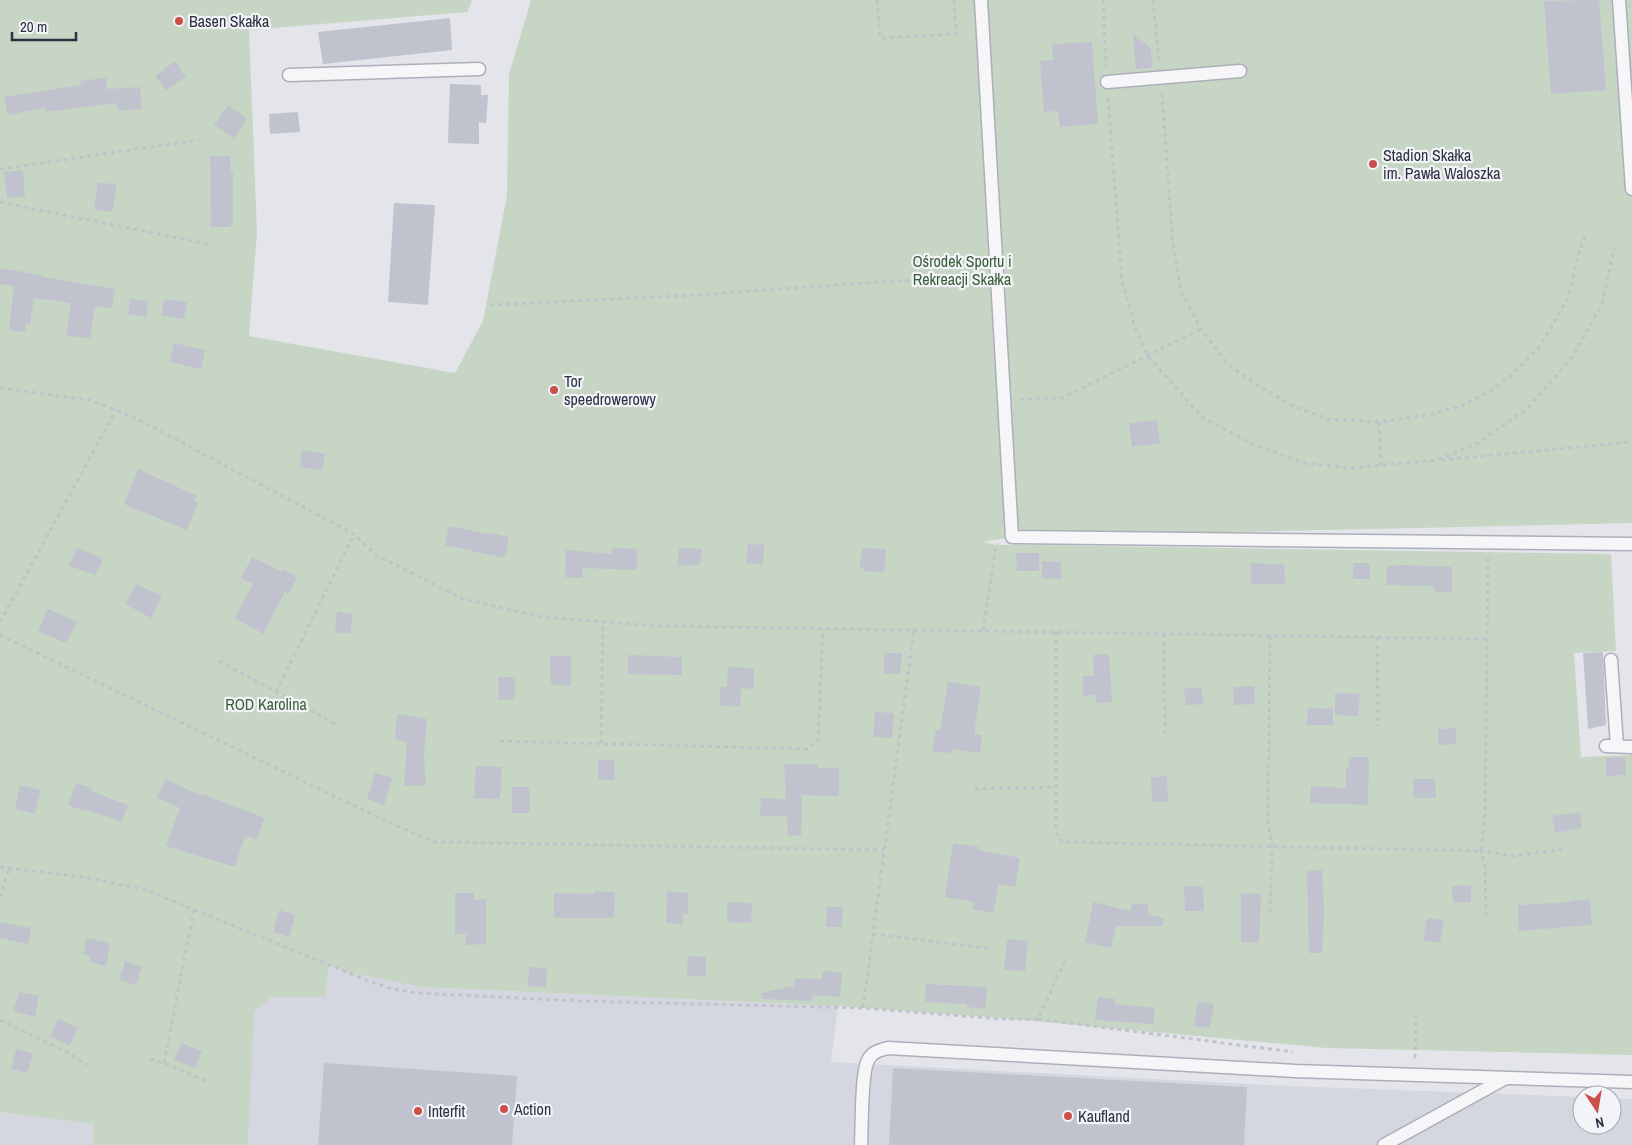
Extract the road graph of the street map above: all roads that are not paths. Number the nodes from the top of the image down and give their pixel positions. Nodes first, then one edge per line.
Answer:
1 (981, 0) edge
2 (1619, 0) edge
3 (479, 69) dead end
4 (1240, 71) dead end
5 (290, 75) dead end
6 (1107, 82) road end
7 (1632, 189) edge
8 (1632, 544) edge
9 (1611, 660) dead end
10 (1632, 747) edge
11 (1505, 1078) junction
12 (1632, 1082) edge
13 (861, 1145) edge
14 (1384, 1145) edge

1 - 8 lane
2 - 7 lane
3 - 5 lane
4 - 6 lane
9 - 10 lane
11 - 12 lane
11 - 13 lane
11 - 14 lane

